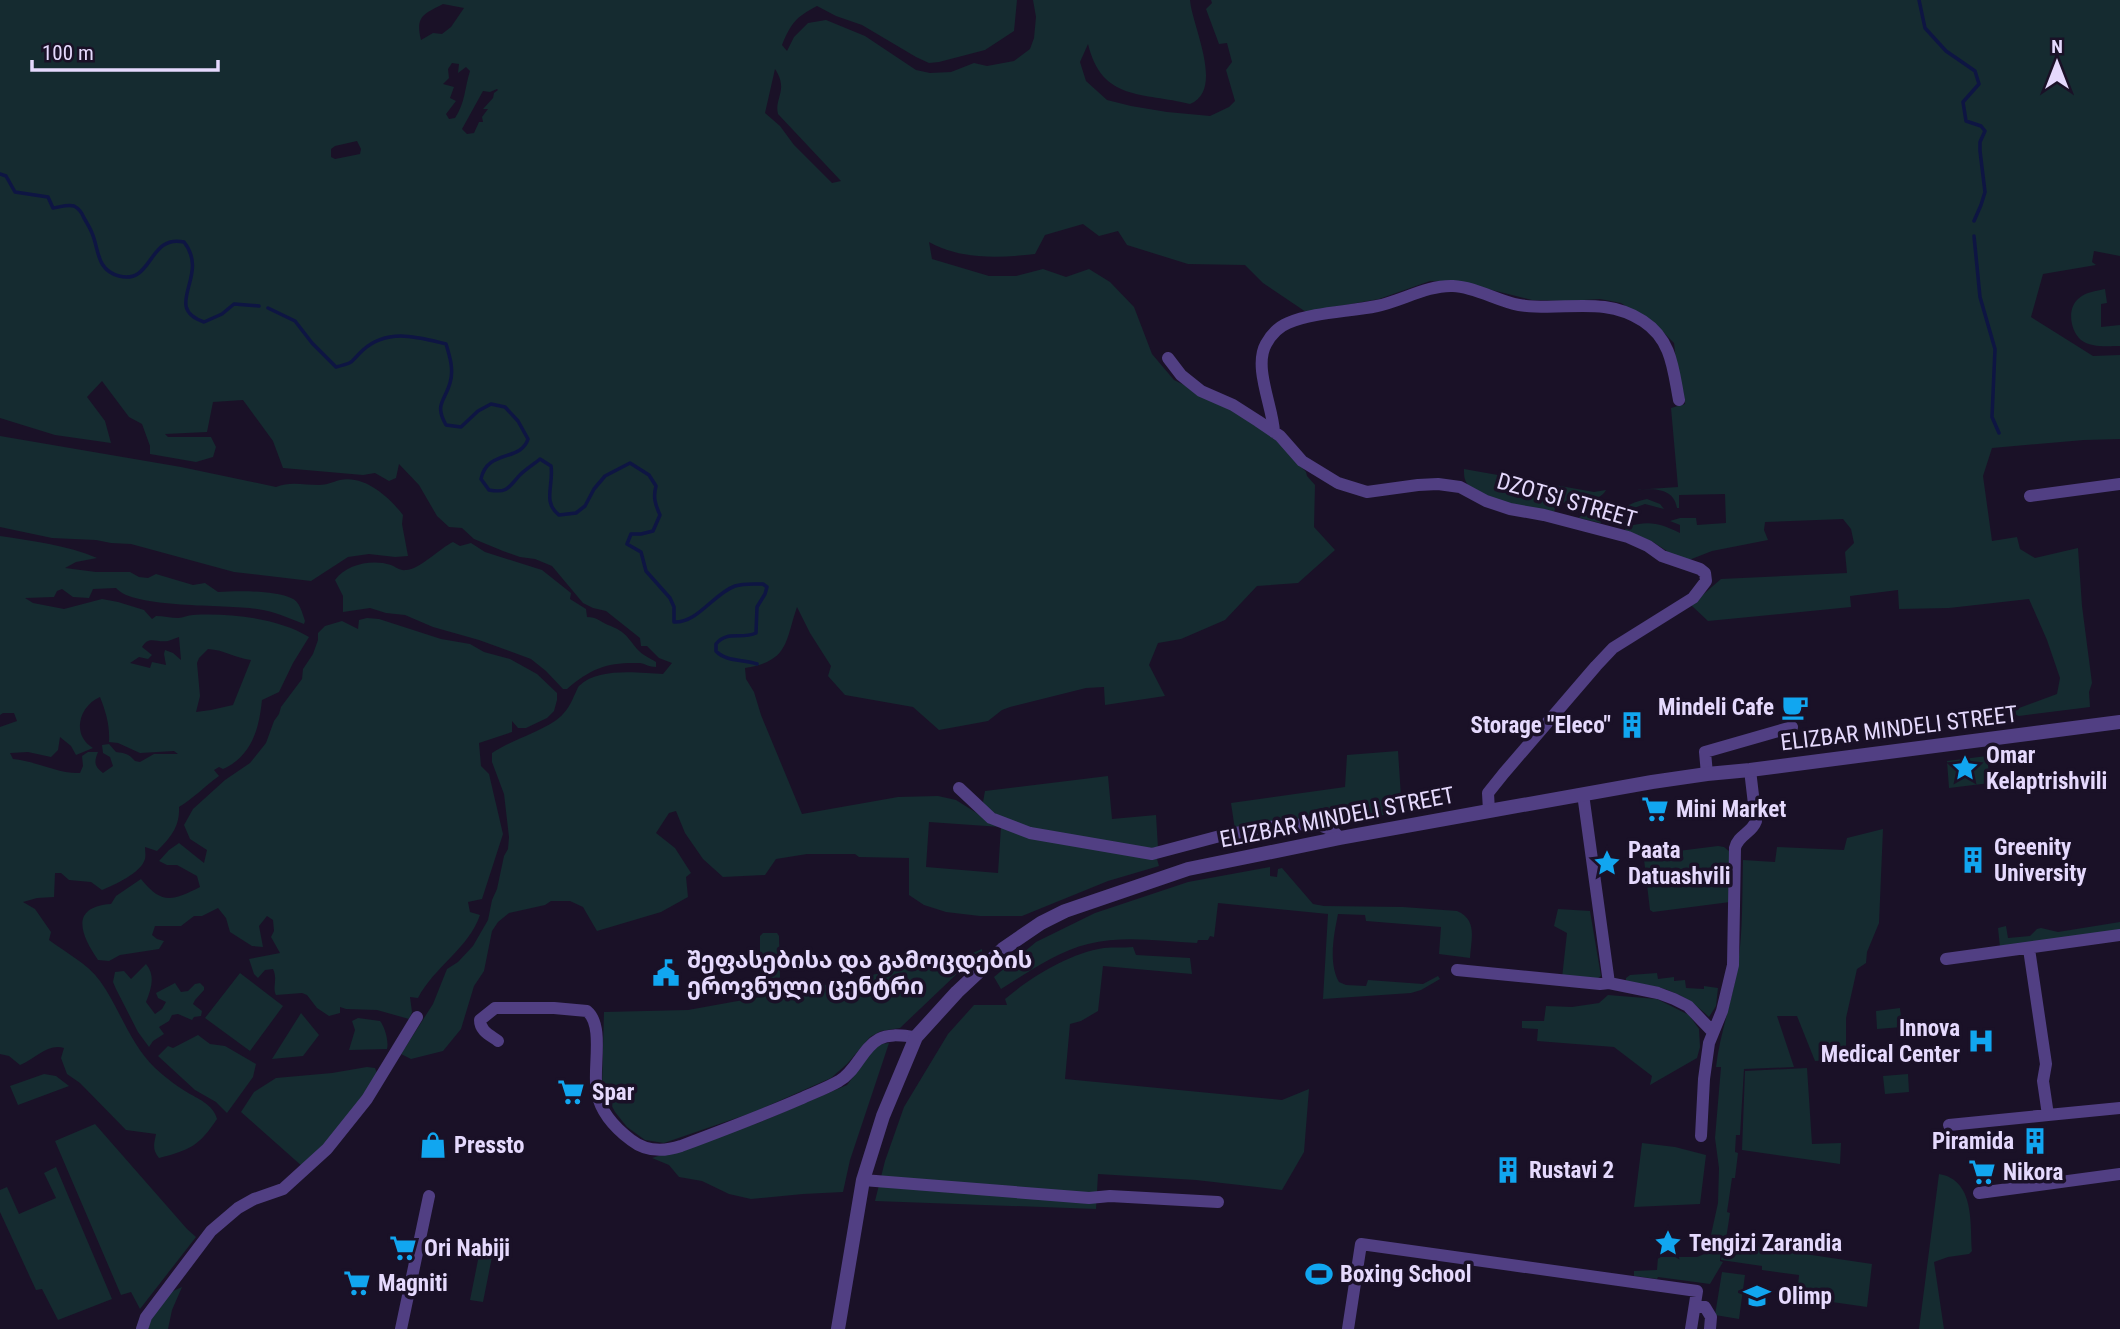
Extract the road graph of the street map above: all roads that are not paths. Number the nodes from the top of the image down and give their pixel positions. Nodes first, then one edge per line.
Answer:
1 (1168, 358) dead end
2 (1679, 400) dead end
3 (1274, 432) junction
4 (2120, 484) edge
5 (2030, 496) dead end
6 (2120, 723) edge
7 (1792, 727) dead end
8 (1750, 770) junction
9 (1707, 774) junction
10 (959, 788) dead end
11 (1583, 794) junction
12 (1489, 811) junction
13 (1340, 838) junction
14 (2120, 935) edge
15 (2029, 948) junction
16 (1946, 959) dead end
17 (1457, 970) dead end
18 (1609, 984) junction
19 (417, 1017) dead end
20 (1712, 1031) junction
21 (916, 1037) junction
22 (498, 1041) dead end
23 (2120, 1108) edge
24 (2048, 1115) junction
25 (1949, 1125) dead end
26 (1701, 1136) dead end
27 (2120, 1174) edge
28 (863, 1180) junction
29 (1979, 1192) dead end
30 (429, 1196) dead end
31 (1218, 1202) dead end
32 (1695, 1305) junction
33 (142, 1329) edge
34 (401, 1329) edge
35 (838, 1329) edge
36 (1348, 1329) edge
37 (1692, 1329) edge
38 (1710, 1329) edge

1 - 3 street, DZOTSI STREET
2 - 3 street
3 - 12 street, DZOTSI STREET
4 - 5 street
6 - 8 street, ELIZBAR MINDELI STREET
7 - 9 street
8 - 9 street, ELIZBAR MINDELI STREET
8 - 20 street
9 - 11 street, ELIZBAR MINDELI STREET
10 - 13 street
11 - 12 street, ELIZBAR MINDELI STREET
11 - 18 street
12 - 13 street, ELIZBAR MINDELI STREET
13 - 21 street, ELIZBAR MINDELI STREET
14 - 15 street
15 - 16 street
15 - 24 street
17 - 18 street
18 - 20 street
19 - 33 street
20 - 26 street
21 - 22 street
21 - 28 street, ELIZBAR MINDELI STREET
23 - 24 street
24 - 25 street
27 - 29 street
28 - 31 street
28 - 35 street, ELIZBAR MINDELI STREET
30 - 34 street
32 - 36 street
32 - 37 street
32 - 38 street

